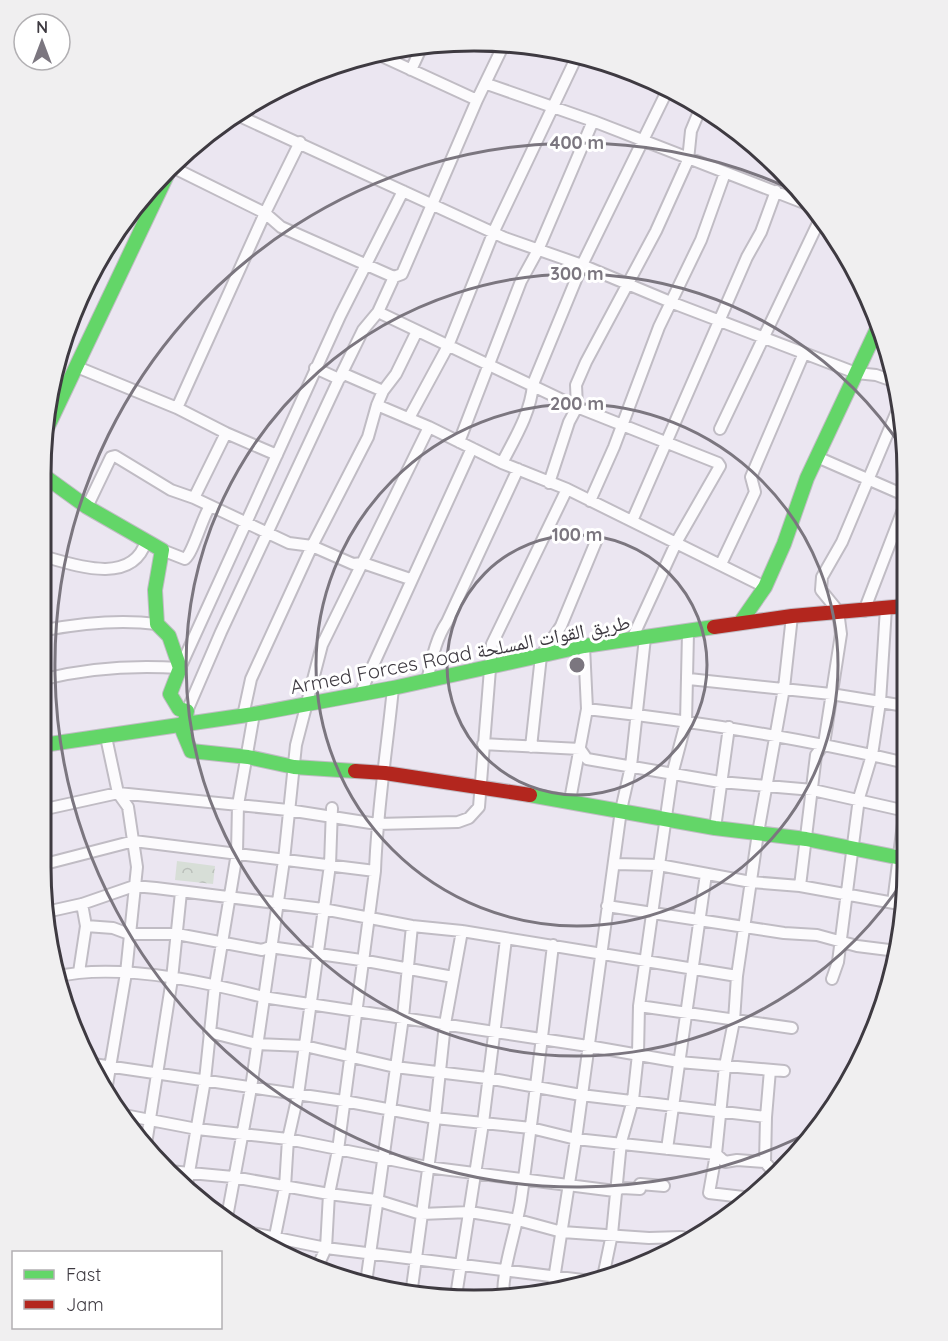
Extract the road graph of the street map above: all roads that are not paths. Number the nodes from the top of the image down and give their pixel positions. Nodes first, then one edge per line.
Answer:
1 (501, 52) edge
2 (418, 55) edge
3 (389, 60) edge
4 (574, 63) edge
5 (411, 70) junction
6 (487, 84) junction
7 (664, 97) edge
8 (477, 99) junction
9 (551, 107) junction
10 (698, 115) edge
11 (245, 118) edge
12 (593, 121) junction
13 (644, 141) junction
14 (300, 142) junction
15 (688, 160) junction
16 (180, 171) edge
17 (725, 173) junction
18 (159, 191) edge
19 (403, 191) junction
20 (776, 191) junction
21 (796, 199) edge
22 (432, 204) junction
23 (265, 213) junction
24 (817, 226) edge
25 (494, 231) junction
26 (123, 237) edge
27 (538, 250) junction
28 (365, 265) junction
29 (582, 265) junction
30 (394, 277) junction
31 (627, 284) junction
32 (673, 303) junction
33 (378, 312) junction
34 (720, 320) junction
35 (417, 331) junction
36 (874, 335) edge
37 (763, 337) junction
38 (71, 346) edge
39 (448, 346) junction
40 (804, 353) junction
41 (491, 364) junction
42 (77, 367) junction
43 (315, 368) junction
44 (856, 373) junction
45 (339, 379) junction
46 (886, 379) edge
47 (533, 384) junction
48 (383, 391) junction
49 (377, 405) junction
50 (577, 407) junction
51 (177, 408) junction
52 (56, 409) edge
53 (409, 418) junction
54 (893, 420) edge
55 (623, 424) junction
56 (429, 427) junction
57 (720, 429) dead end
58 (225, 433) junction
59 (459, 442) junction
60 (667, 442) junction
61 (472, 448) junction
62 (277, 455) junction
63 (818, 457) junction
64 (502, 463) junction
65 (518, 469) junction
66 (868, 480) junction
67 (51, 481) edge
68 (549, 483) junction
69 (567, 489) junction
70 (897, 492) edge
71 (194, 498) junction
72 (590, 501) junction
73 (210, 506) junction
74 (87, 507) junction
75 (632, 521) junction
76 (246, 522) junction
77 (897, 525) edge
78 (267, 532) junction
79 (597, 539) dead end
80 (146, 541) junction
81 (677, 541) junction
82 (312, 546) junction
83 (162, 550) junction
84 (51, 558) edge
85 (363, 562) junction
86 (721, 564) junction
87 (411, 579) junction
88 (765, 586) junction
89 (897, 607) edge
90 (886, 608) junction
91 (838, 611) junction
92 (864, 611) junction
93 (792, 616) junction
94 (740, 623) junction
95 (157, 624) junction
96 (51, 629) edge
97 (688, 633) junction
98 (639, 639) junction
99 (584, 646) junction
100 (541, 656) junction
101 (180, 668) junction
102 (489, 668) junction
103 (51, 678) edge
104 (689, 679) junction
105 (427, 681) junction
106 (393, 688) junction
107 (784, 688) junction
108 (360, 694) junction
109 (831, 694) junction
110 (880, 702) junction
111 (305, 705) junction
112 (897, 705) edge
113 (587, 708) junction
114 (637, 714) junction
115 (249, 715) junction
116 (185, 718) junction
117 (686, 722) junction
118 (729, 727) junction
119 (775, 736) junction
120 (106, 737) junction
121 (51, 744) edge
122 (483, 744) junction
123 (824, 744) junction
124 (531, 747) junction
125 (580, 749) junction
126 (872, 755) junction
127 (248, 757) junction
128 (897, 761) edge
129 (631, 766) junction
130 (294, 767) junction
131 (385, 773) junction
132 (672, 775) junction
133 (720, 782) junction
134 (479, 786) junction
135 (766, 786) junction
136 (813, 790) junction
137 (118, 793) junction
138 (859, 798) junction
139 (570, 800) junction
140 (238, 805) junction
141 (897, 805) edge
142 (51, 808) edge
143 (288, 810) junction
144 (621, 810) junction
145 (331, 812) junction
146 (666, 820) junction
147 (376, 824) junction
148 (715, 828) junction
149 (758, 832) junction
150 (806, 839) junction
151 (134, 841) junction
152 (853, 848) junction
153 (237, 853) junction
154 (897, 857) edge
155 (284, 860) junction
156 (51, 862) edge
157 (614, 864) junction
158 (330, 865) junction
159 (659, 865) junction
160 (375, 871) junction
161 (706, 874) junction
162 (752, 882) junction
163 (134, 886) junction
164 (800, 886) junction
165 (896, 888) edge
166 (181, 892) junction
167 (847, 896) junction
168 (230, 897) junction
169 (277, 903) junction
170 (893, 903) joint
171 (82, 904) junction
172 (607, 906) junction
173 (323, 909) junction
174 (54, 910) edge
175 (652, 912) junction
176 (367, 916) junction
177 (699, 921) junction
178 (86, 926) junction
179 (412, 926) junction
180 (744, 928) junction
181 (462, 931) junction
182 (129, 934) junction
183 (177, 934) junction
184 (506, 939) junction
185 (222, 942) junction
186 (840, 942) junction
187 (553, 945) junction
188 (270, 947) junction
189 (889, 950) edge
190 (317, 954) junction
191 (602, 954) junction
192 (361, 960) junction
193 (646, 960) junction
194 (694, 969) junction
195 (408, 971) junction
196 (79, 972) junction
197 (126, 973) junction
198 (65, 975) edge
199 (737, 976) junction
200 (453, 977) junction
201 (172, 979) junction
202 (832, 979) dead end
203 (215, 985) junction
204 (263, 997) junction
205 (310, 1003) junction
206 (639, 1006) junction
207 (355, 1011) junction
208 (686, 1012) junction
209 (403, 1017) junction
210 (734, 1021) junction
211 (445, 1024) junction
212 (792, 1028) dead end
213 (209, 1032) junction
214 (495, 1033) junction
215 (541, 1040) junction
216 (256, 1044) junction
217 (305, 1046) junction
218 (588, 1046) junction
219 (638, 1054) junction
220 (349, 1056) junction
221 (679, 1062) junction
222 (101, 1065) edge
223 (110, 1066) junction
224 (725, 1066) junction
225 (395, 1067) junction
226 (770, 1070) junction
227 (784, 1071) dead end
228 (440, 1073) junction
229 (158, 1074) junction
230 (108, 1078) edge
231 (487, 1078) junction
232 (205, 1080) junction
233 (251, 1088) junction
234 (535, 1088) junction
235 (298, 1095) junction
236 (581, 1095) junction
237 (633, 1100) junction
238 (345, 1101) junction
239 (675, 1107) junction
240 (391, 1109) junction
241 (721, 1113) junction
242 (132, 1116) edge
243 (766, 1117) junction
244 (149, 1118) junction
245 (435, 1118) junction
246 (483, 1123) junction
247 (531, 1128) junction
248 (197, 1129) junction
249 (241, 1133) junction
250 (147, 1135) edge
251 (288, 1139) junction
252 (576, 1139) junction
253 (621, 1142) junction
254 (338, 1149) junction
255 (667, 1149) junction
256 (716, 1154) junction
257 (382, 1158) junction
258 (765, 1162) junction
259 (427, 1167) junction
260 (770, 1168) edge
261 (476, 1172) junction
262 (184, 1174) edge
263 (188, 1175) junction
264 (233, 1177) junction
265 (524, 1181) junction
266 (568, 1184) junction
267 (664, 1186) dead end
268 (285, 1187) junction
269 (615, 1191) junction
270 (329, 1194) junction
271 (740, 1197) edge
272 (376, 1200) junction
273 (228, 1211) edge
274 (470, 1212) junction
275 (421, 1214) junction
276 (518, 1220) junction
277 (562, 1232) junction
278 (612, 1234) junction
279 (678, 1237) edge
280 (274, 1240) edge
281 (281, 1243) edge
282 (326, 1248) junction
283 (370, 1252) junction
284 (415, 1259) junction
285 (320, 1261) edge
286 (462, 1263) junction
287 (504, 1270) junction
288 (605, 1270) edge
289 (367, 1276) edge
290 (553, 1276) junction
291 (572, 1279) edge
292 (553, 1283) edge
293 (412, 1285) edge
294 (457, 1289) edge
295 (503, 1289) edge

1 - 6 street
2 - 5 street
3 - 5 street
4 - 9 street
5 - 8 street
6 - 8 street
6 - 9 street
7 - 13 street
8 - 22 street
9 - 12 street
9 - 25 street
10 - 15 street
11 - 14 street
12 - 13 street
12 - 27 street
13 - 15 street
13 - 29 street
14 - 19 street
14 - 23 street
15 - 17 street
15 - 31 street
16 - 23 street
17 - 20 street
17 - 32 street
18 - 42 main road
19 - 22 street
19 - 28 street
20 - 21 street
20 - 34 street
22 - 25 street
22 - 30 street
23 - 28 street
23 - 51 street
24 - 37 street
25 - 27 street
25 - 39 street
26 - 38 main road
27 - 29 street
27 - 41 street
28 - 30 street
28 - 43 street
29 - 31 street
29 - 47 street
30 - 33 street
31 - 32 street
31 - 50 street
32 - 34 street
32 - 55 street
33 - 35 street
33 - 45 street
34 - 37 street
34 - 60 street
35 - 39 street
35 - 48 street
36 - 44 main road
37 - 40 street
37 - 57 street
39 - 41 street
39 - 53 street
40 - 44 street
40 - 86 street
41 - 47 street
41 - 59 street
42 - 51 street
42 - 52 main road
43 - 45 street
43 - 62 street
44 - 46 street
44 - 63 main road
45 - 48 street
45 - 78 street
47 - 50 street
47 - 64 street
48 - 49 street
49 - 53 street
49 - 82 street
50 - 55 street
50 - 68 street
51 - 58 street
53 - 56 street
54 - 66 street
55 - 60 street
55 - 72 street
56 - 59 street
56 - 85 street
58 - 62 street
58 - 71 street
59 - 61 street
60 - 75 street
60 - 81 street
61 - 64 street
61 - 87 street
62 - 76 street
63 - 66 street
63 - 88 main road
64 - 65 street
65 - 68 street
65 - 105 street
66 - 70 street
66 - 91 street
67 - 74 main road
68 - 69 street
69 - 72 street
69 - 102 street
71 - 73 street
71 - 74 street
72 - 75 street
73 - 76 street
73 - 83 street
74 - 80 main road
75 - 81 street
76 - 78 street
76 - 101 street
77 - 92 street
78 - 82 street
78 - 116 street
79 - 100 street
80 - 83 main road
80 - 84 street
81 - 86 street
81 - 98 street
82 - 85 street
82 - 115 street
83 - 95 main road
85 - 87 street
85 - 111 street
86 - 88 street
87 - 108 street
88 - 94 main road
89 - 90 main road, Armed Forces Road طريق القوات المسلحة
90 - 92 main road, Armed Forces Road طريق القوات المسلحة
90 - 110 street
91 - 92 main road, Armed Forces Road طريق القوات المسلحة
91 - 93 main road, Armed Forces Road طريق القوات المسلحة
91 - 109 street
93 - 94 main road, Armed Forces Road طريق القوات المسلحة
93 - 107 street
94 - 97 main road, Armed Forces Road طريق القوات المسلحة
95 - 96 street
95 - 101 main road
97 - 98 main road, Armed Forces Road طريق القوات المسلحة
97 - 104 street
98 - 99 main road, Armed Forces Road طريق القوات المسلحة
98 - 114 street
99 - 100 main road, Armed Forces Road طريق القوات المسلحة
99 - 113 street
100 - 102 main road, Armed Forces Road طريق القوات المسلحة
100 - 124 street
101 - 103 street
101 - 116 main road
102 - 105 main road, Armed Forces Road طريق القوات المسلحة
102 - 122 street
104 - 107 street
104 - 117 street
105 - 106 main road, Armed Forces Road طريق القوات المسلحة
106 - 108 main road, Armed Forces Road طريق القوات المسلحة
106 - 131 street
107 - 109 street
107 - 119 street
108 - 111 main road, Armed Forces Road طريق القوات المسلحة
109 - 110 street
109 - 123 street
110 - 112 street
110 - 126 street
111 - 115 main road, Armed Forces Road طريق القوات المسلحة
111 - 130 street
113 - 114 street
113 - 125 street
114 - 117 street
114 - 129 street
115 - 116 main road, Armed Forces Road طريق القوات المسلحة
115 - 127 street
116 - 120 main road, Armed Forces Road طريق القوات المسلحة
116 - 127 main road
117 - 118 street
117 - 132 street
118 - 119 street
118 - 133 street
119 - 123 street
119 - 135 street
120 - 121 main road, Armed Forces Road طريق القوات المسلحة
120 - 137 street
122 - 124 street
122 - 134 street
123 - 126 street
123 - 136 street
124 - 125 street
125 - 129 street
125 - 139 street
126 - 128 street
126 - 138 street
127 - 130 main road
127 - 140 street
129 - 132 street
129 - 144 street
130 - 131 main road
130 - 143 street
131 - 134 main road
131 - 147 street
132 - 133 street
132 - 146 street
133 - 135 street
133 - 148 street
134 - 139 main road
134 - 147 street
135 - 136 street
135 - 149 street
136 - 138 street
136 - 150 street
137 - 140 street
137 - 142 street
137 - 151 street
138 - 141 street
138 - 152 street
139 - 144 main road
140 - 143 street
140 - 153 street
143 - 145 street
143 - 155 street
144 - 146 main road
144 - 157 street
145 - 147 street
145 - 158 street
146 - 148 main road
146 - 159 street
147 - 160 street
148 - 149 main road
149 - 150 main road
149 - 162 street
150 - 152 main road
150 - 164 street
151 - 153 street
151 - 156 street
151 - 163 street
152 - 154 main road
152 - 167 street
153 - 155 street
153 - 168 street
155 - 158 street
155 - 169 street
157 - 159 street
157 - 172 street
158 - 160 street
158 - 173 street
159 - 161 street
159 - 175 street
160 - 176 street
161 - 162 street
161 - 177 street
162 - 164 street
162 - 180 street
163 - 166 street
163 - 171 street
163 - 182 street
164 - 167 street
165 - 170 street
166 - 168 street
166 - 183 street
167 - 170 street
167 - 186 street
168 - 169 street
168 - 185 street
169 - 173 street
169 - 188 street
171 - 174 street
171 - 178 street
172 - 175 street
172 - 191 street
173 - 176 street
173 - 190 street
175 - 177 street
175 - 193 street
176 - 179 street
176 - 192 street
177 - 180 street
177 - 194 street
178 - 182 street
178 - 196 street
179 - 181 street
179 - 195 street
180 - 186 street
180 - 199 street
181 - 184 street
181 - 200 street
182 - 183 street
182 - 197 street
183 - 185 street
183 - 201 street
184 - 187 street
184 - 214 street
185 - 188 street
185 - 203 street
186 - 189 street
186 - 202 street
187 - 191 street
187 - 215 street
188 - 190 street
188 - 204 street
190 - 192 street
190 - 205 street
191 - 193 street
191 - 218 street
192 - 195 street
192 - 207 street
193 - 194 street
193 - 206 street
194 - 199 street
194 - 208 street
195 - 200 street
195 - 209 street
196 - 197 street
196 - 198 street
197 - 201 street
197 - 223 street
199 - 210 street
200 - 211 street
201 - 203 street
201 - 229 street
203 - 204 street
203 - 213 street
204 - 205 street
204 - 216 street
205 - 207 street
205 - 217 street
206 - 208 street
206 - 219 street
207 - 209 street
207 - 220 street
208 - 210 street
208 - 221 street
209 - 211 street
209 - 225 street
210 - 212 street
210 - 224 street
211 - 214 street
211 - 228 street
213 - 216 street
213 - 232 street
214 - 215 street
214 - 231 street
215 - 218 street
215 - 234 street
216 - 217 street
216 - 233 street
217 - 220 street
217 - 235 street
218 - 219 street
218 - 236 street
219 - 221 street
219 - 237 street
220 - 225 street
220 - 238 street
221 - 224 street
221 - 239 street
222 - 223 street
223 - 229 street
223 - 230 street
224 - 226 street
224 - 241 street
225 - 228 street
225 - 240 street
226 - 227 street
226 - 243 street
228 - 231 street
228 - 245 street
229 - 232 street
229 - 244 street
231 - 234 street
231 - 246 street
232 - 233 street
232 - 248 street
233 - 235 street
233 - 249 street
234 - 236 street
234 - 247 street
235 - 238 street
235 - 251 street
236 - 237 street
236 - 252 street
237 - 239 street
237 - 253 street
238 - 240 street
238 - 254 street
239 - 241 street
239 - 255 street
240 - 245 street
240 - 257 street
241 - 243 street
241 - 256 street
242 - 244 street
243 - 258 street
244 - 248 street
244 - 250 street
245 - 246 street
245 - 259 street
246 - 247 street
246 - 261 street
247 - 252 street
247 - 265 street
248 - 249 street
248 - 263 street
249 - 251 street
249 - 264 street
251 - 254 street
251 - 268 street
252 - 253 street
252 - 266 street
253 - 255 street
253 - 269 street
254 - 257 street
254 - 270 street
255 - 256 street
256 - 258 street
256 - 271 street
257 - 259 street
257 - 272 street
258 - 260 street
259 - 261 street
259 - 275 street
261 - 265 street
261 - 274 street
262 - 263 street
263 - 264 street
264 - 268 street
264 - 273 street
265 - 266 street
265 - 276 street
266 - 269 street
266 - 277 street
267 - 269 street
268 - 270 street
268 - 280 street
269 - 278 street
270 - 272 street
270 - 282 street
272 - 275 street
272 - 283 street
274 - 275 street
274 - 276 street
274 - 286 street
275 - 284 street
276 - 277 street
276 - 287 street
277 - 278 street
277 - 290 street
278 - 279 street
278 - 288 street
281 - 282 street
282 - 283 street
282 - 285 street
283 - 284 street
283 - 289 street
284 - 286 street
284 - 293 street
286 - 287 street
286 - 294 street
287 - 290 street
287 - 295 street
290 - 291 street
290 - 292 street

